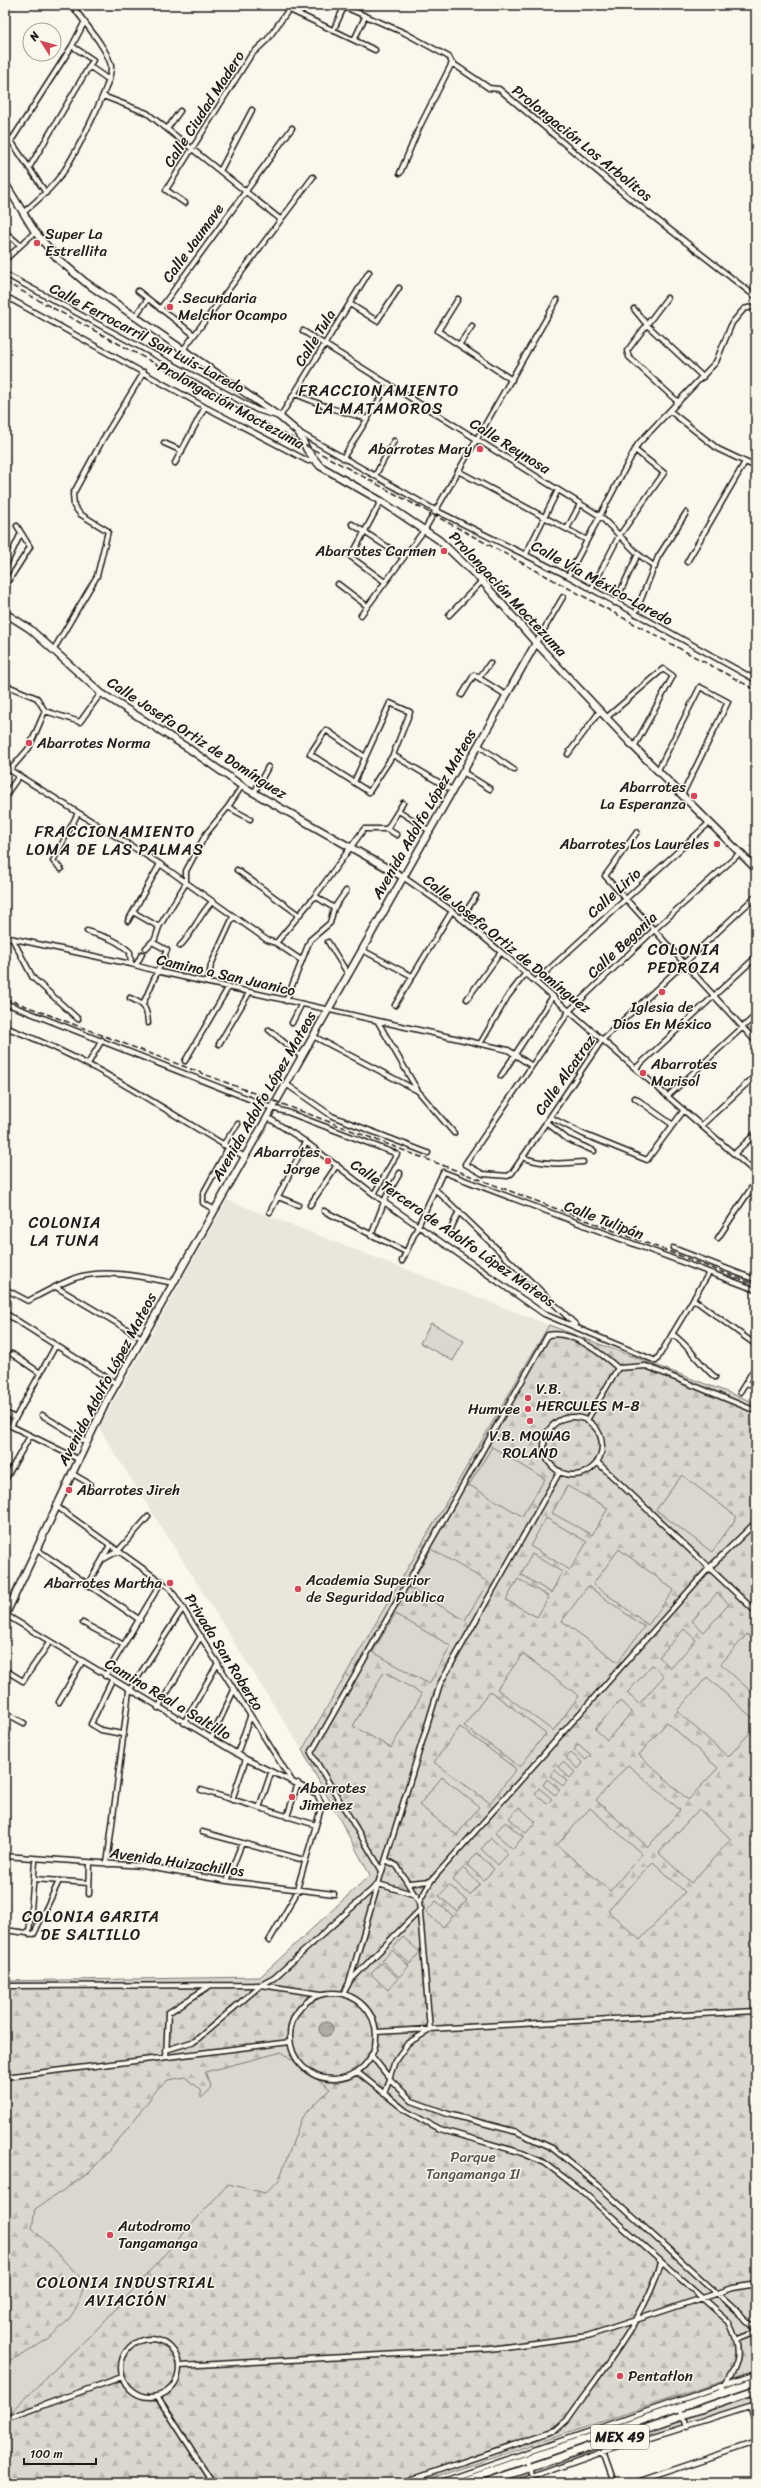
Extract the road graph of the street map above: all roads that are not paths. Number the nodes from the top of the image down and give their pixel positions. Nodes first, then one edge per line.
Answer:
1 (72, 5) edge
2 (292, 5) edge
3 (342, 6) edge
4 (290, 10) junction
5 (365, 17) junction
6 (84, 23) junction
7 (333, 31) junction
8 (354, 40) junction
9 (72, 46) junction
10 (375, 50) dead end
11 (452, 63) junction
12 (89, 66) junction
13 (109, 80) junction
14 (103, 96) junction
15 (252, 110) dead end
16 (180, 111) dead end
17 (292, 128) dead end
18 (167, 129) junction
19 (5, 133) edge
20 (11, 141) junction
21 (192, 150) junction
22 (29, 168) junction
23 (220, 171) junction
24 (400, 173) dead end
25 (313, 177) dead end
26 (5, 183) edge
27 (246, 191) junction
28 (46, 193) junction
29 (185, 203) dead end
30 (24, 212) junction
31 (280, 219) junction
32 (5, 232) edge
33 (35, 232) junction
34 (20, 245) junction
35 (6, 259) dead end
36 (369, 272) dead end
37 (5, 274) edge
38 (399, 288) dead end
39 (138, 291) dead end
40 (5, 296) edge
41 (756, 297) edge
42 (666, 298) dead end
43 (148, 299) junction
44 (458, 299) dead end
45 (557, 300) dead end
46 (350, 304) junction
47 (756, 306) edge
48 (160, 308) junction
49 (634, 309) dead end
50 (135, 316) junction
51 (647, 325) junction
52 (472, 326) dead end
53 (303, 331) dead end
54 (194, 334) junction
55 (325, 344) junction
56 (459, 345) junction
57 (183, 350) junction
58 (144, 372) junction
59 (703, 377) junction
60 (512, 380) junction
61 (389, 384) junction
62 (295, 394) junction
63 (678, 402) junction
64 (205, 407) junction
65 (670, 411) junction
66 (280, 417) junction
67 (368, 418) junction
68 (300, 433) junction
69 (477, 439) junction
70 (394, 441) dead end
71 (164, 443) dead end
72 (635, 450) junction
73 (182, 451) junction
74 (344, 458) junction
75 (314, 460) junction
76 (745, 462) junction
77 (175, 463) dead end
78 (756, 467) edge
79 (458, 471) junction
80 (375, 476) junction
81 (558, 490) junction
82 (381, 501) junction
83 (580, 504) junction
84 (435, 510) junction
85 (686, 513) dead end
86 (600, 516) junction
87 (544, 517) junction
88 (352, 524) dead end
89 (17, 526) dead end
90 (424, 529) junction
91 (568, 529) junction
92 (365, 532) junction
93 (21, 533) junction
94 (619, 536) junction
95 (587, 540) junction
96 (526, 554) junction
97 (638, 554) junction
98 (403, 557) junction
99 (687, 562) dead end
100 (5, 567) edge
101 (656, 567) junction
102 (14, 572) junction
103 (568, 576) junction
104 (482, 581) junction
105 (386, 582) junction
106 (338, 584) dead end
107 (5, 586) edge
108 (591, 590) junction
109 (563, 597) dead end
110 (615, 603) junction
111 (367, 606) junction
112 (5, 613) edge
113 (635, 614) junction
114 (361, 615) dead end
115 (449, 615) dead end
116 (536, 643) junction
117 (54, 649) junction
118 (490, 663) dead end
119 (479, 678) junction
120 (755, 678) edge
121 (5, 685) edge
122 (101, 693) junction
123 (462, 695) dead end
124 (506, 696) junction
125 (45, 711) junction
126 (600, 711) junction
127 (606, 718) junction
128 (478, 745) junction
129 (634, 747) junction
130 (568, 754) dead end
131 (393, 755) junction
132 (365, 757) junction
133 (5, 767) edge
134 (268, 767) dead end
135 (10, 770) junction
136 (514, 770) dead end
137 (658, 770) junction
138 (463, 772) junction
139 (19, 776) junction
140 (354, 782) junction
141 (242, 786) junction
142 (490, 789) dead end
143 (452, 790) junction
144 (254, 793) junction
145 (682, 795) junction
146 (5, 796) edge
147 (403, 803) dead end
148 (228, 807) junction
149 (398, 811) junction
150 (78, 813) junction
151 (250, 819) dead end
152 (709, 824) junction
153 (387, 829) junction
154 (430, 831) junction
155 (637, 832) dead end
156 (397, 835) dead end
157 (350, 847) junction
158 (740, 853) junction
159 (160, 864) junction
160 (61, 869) dead end
161 (756, 869) edge
162 (237, 870) dead end
163 (404, 877) junction
164 (186, 883) junction
165 (346, 891) dead end
166 (315, 896) junction
167 (476, 896) dead end
168 (756, 896) edge
169 (626, 899) junction
170 (212, 902) junction
171 (334, 908) junction
172 (452, 911) junction
173 (133, 912) junction
174 (299, 915) junction
175 (233, 917) junction
176 (461, 919) junction
177 (128, 921) dead end
178 (159, 927) junction
179 (654, 930) junction
180 (87, 931) dead end
181 (5, 937) edge
182 (13, 940) junction
183 (152, 942) junction
184 (328, 942) dead end
185 (276, 943) junction
186 (180, 946) dead end
187 (146, 948) dead end
188 (362, 950) junction
189 (501, 952) junction
190 (142, 954) dead end
191 (756, 957) edge
192 (301, 960) junction
193 (684, 962) junction
194 (134, 964) junction
195 (156, 971) junction
196 (526, 973) junction
197 (348, 974) junction
198 (412, 976) junction
199 (536, 981) junction
200 (208, 983) junction
201 (228, 988) junction
202 (248, 993) junction
203 (714, 995) junction
204 (554, 996) junction
205 (130, 998) dead end
206 (467, 1000) dead end
207 (286, 1001) junction
208 (5, 1003) edge
209 (143, 1004) junction
210 (395, 1004) dead end
211 (301, 1005) junction
212 (328, 1010) junction
213 (570, 1010) junction
214 (756, 1015) edge
215 (78, 1020) dead end
216 (378, 1022) junction
217 (148, 1023) dead end
218 (292, 1023) dead end
219 (743, 1027) junction
220 (10, 1029) dead end
221 (269, 1030) dead end
222 (313, 1036) junction
223 (102, 1040) junction
224 (602, 1040) junction
225 (756, 1042) edge
226 (219, 1044) dead end
227 (480, 1044) junction
228 (515, 1054) junction
229 (302, 1057) junction
230 (185, 1061) dead end
231 (88, 1064) junction
232 (532, 1066) junction
233 (636, 1068) junction
234 (756, 1075) edge
235 (501, 1076) dead end
236 (752, 1079) junction
237 (286, 1084) junction
238 (756, 1084) edge
239 (418, 1092) junction
240 (669, 1095) junction
241 (635, 1098) dead end
242 (272, 1108) junction
243 (684, 1110) junction
244 (267, 1117) junction
245 (550, 1117) junction
246 (546, 1122) junction
247 (238, 1124) dead end
248 (673, 1125) junction
249 (702, 1125) junction
250 (454, 1133) dead end
251 (756, 1133) edge
252 (306, 1142) junction
253 (223, 1145) junction
254 (228, 1148) junction
255 (594, 1151) dead end
256 (428, 1153) dead end
257 (734, 1154) junction
258 (245, 1157) junction
259 (522, 1157) junction
260 (583, 1162) dead end
261 (337, 1165) junction
262 (400, 1173) dead end
263 (756, 1173) edge
264 (508, 1176) joint
265 (756, 1181) edge
266 (435, 1189) junction
267 (374, 1194) junction
268 (278, 1196) junction
269 (384, 1202) junction
270 (298, 1205) dead end
271 (310, 1205) dead end
272 (215, 1210) junction
273 (324, 1211) dead end
274 (459, 1211) junction
275 (270, 1212) dead end
276 (419, 1226) junction
277 (452, 1229) dead end
278 (370, 1236) junction
279 (718, 1238) dead end
280 (673, 1248) dead end
281 (406, 1252) junction
282 (402, 1261) dead end
283 (709, 1273) junction
284 (756, 1280) edge
285 (174, 1283) junction
286 (56, 1287) junction
287 (5, 1289) edge
288 (756, 1290) edge
289 (693, 1299) junction
290 (5, 1313) edge
291 (578, 1327) junction
292 (672, 1334) junction
293 (142, 1338) junction
294 (56, 1345) junction
295 (756, 1345) edge
296 (12, 1354) dead end
297 (756, 1366) edge
298 (618, 1368) junction
299 (40, 1373) junction
300 (716, 1378) dead end
301 (746, 1383) junction
302 (117, 1384) junction
303 (756, 1386) edge
304 (740, 1392) dead end
305 (756, 1412) edge
306 (5, 1413) edge
307 (42, 1416) dead end
308 (15, 1418) junction
309 (587, 1420) junction
310 (30, 1436) junction
311 (86, 1442) junction
312 (78, 1459) junction
313 (597, 1462) junction
314 (7, 1471) edge
315 (560, 1471) junction
316 (71, 1474) junction
317 (5, 1480) edge
318 (90, 1484) dead end
319 (56, 1506) junction
320 (148, 1517) dead end
321 (756, 1522) edge
322 (110, 1545) junction
323 (36, 1549) junction
324 (118, 1551) junction
325 (102, 1560) junction
326 (709, 1568) junction
327 (162, 1581) junction
328 (87, 1585) junction
329 (183, 1608) junction
330 (756, 1612) edge
331 (5, 1615) edge
332 (140, 1620) junction
333 (83, 1623) dead end
334 (201, 1636) junction
335 (49, 1643) junction
336 (124, 1645) junction
337 (82, 1662) junction
338 (218, 1663) junction
339 (5, 1670) edge
340 (105, 1676) junction
341 (112, 1680) junction
342 (234, 1690) junction
343 (129, 1691) junction
344 (59, 1702) dead end
345 (158, 1708) junction
346 (5, 1713) edge
347 (250, 1717) junction
348 (24, 1723) dead end
349 (184, 1723) junction
350 (122, 1734) junction
351 (211, 1739) junction
352 (237, 1754) junction
353 (246, 1760) junction
354 (271, 1773) junction
355 (292, 1782) junction
356 (298, 1783) junction
357 (201, 1790) dead end
358 (232, 1800) junction
359 (259, 1808) junction
360 (286, 1817) junction
361 (316, 1825) junction
362 (202, 1832) dead end
363 (242, 1843) junction
364 (5, 1856) edge
365 (304, 1860) junction
366 (386, 1860) junction
367 (35, 1862) dead end
368 (90, 1863) junction
369 (107, 1864) junction
370 (382, 1871) junction
371 (34, 1879) junction
372 (59, 1881) junction
373 (227, 1881) junction
374 (431, 1881) junction
375 (89, 1882) junction
376 (409, 1883) junction
377 (378, 1884) junction
378 (297, 1890) junction
379 (89, 1894) dead end
380 (334, 1894) dead end
381 (416, 1895) junction
382 (419, 1902) junction
383 (421, 1909) junction
384 (5, 1930) edge
385 (29, 1934) junction
386 (269, 1941) dead end
387 (349, 1983) junction
388 (211, 1985) junction
389 (261, 1985) junction
390 (5, 1986) edge
391 (322, 1994) junction
392 (342, 1994) junction
393 (756, 2011) edge
394 (430, 2030) junction
395 (376, 2032) junction
396 (290, 2042) junction
397 (166, 2050) junction
398 (371, 2055) junction
399 (166, 2058) junction
400 (357, 2072) junction
401 (5, 2077) edge
402 (391, 2080) junction
403 (384, 2094) junction
404 (661, 2263) junction
405 (756, 2284) edge
406 (719, 2293) junction
407 (701, 2298) junction
408 (636, 2320) junction
409 (756, 2328) edge
410 (756, 2332) edge
411 (738, 2339) junction
412 (180, 2366) junction
413 (756, 2374) edge
414 (122, 2377) junction
415 (756, 2381) edge
416 (724, 2385) junction
417 (756, 2390) edge
418 (719, 2393) junction
419 (158, 2396) junction
420 (756, 2404) edge
421 (681, 2406) junction
422 (750, 2406) junction
423 (684, 2415) junction
424 (5, 2419) edge
425 (756, 2424) edge
426 (687, 2427) junction
427 (756, 2442) edge
428 (603, 2452) junction
429 (525, 2456) junction
430 (529, 2468) junction
431 (483, 2474) junction
432 (532, 2477) junction
433 (756, 2481) edge
434 (523, 2482) edge
435 (213, 2483) edge
436 (401, 2483) edge
437 (438, 2483) edge
438 (457, 2483) edge
439 (486, 2483) edge
440 (515, 2483) edge
441 (614, 2483) edge
442 (634, 2483) edge
443 (750, 2483) edge

1 - 6 street
2 - 4 street, Calle Ciudad Madero
3 - 5 street, Prolongación Los Arbolitos
3 - 7 street
4 - 7 street
4 - 21 street, Calle Ciudad Madero
5 - 8 street
5 - 11 street, Prolongación Los Arbolitos
6 - 9 street
6 - 13 street
7 - 8 street
8 - 10 street
9 - 12 street
9 - 20 street
11 - 24 street
11 - 41 street, Prolongación Los Arbolitos
12 - 13 street
12 - 22 street
13 - 14 street
14 - 18 street
14 - 28 street
15 - 23 street
16 - 18 street
17 - 27 street, Calle Jaumave
18 - 21 street
19 - 20 street
20 - 22 street
21 - 23 street
21 - 29 street, Calle Ciudad Madero
22 - 28 street
23 - 27 street
25 - 31 street
26 - 30 street
27 - 31 street
27 - 48 street, Calle Jaumave
28 - 30 street
30 - 33 street
31 - 54 street
32 - 34 street
33 - 34 street
33 - 50 street
34 - 35 street
36 - 46 street, Calle Tula
37 - 66 street, Calle Ferrocarril San Luis-Laredo
38 - 46 street
39 - 43 street
40 - 58 street, Prolongación Moctezuma
42 - 51 street
43 - 48 street
43 - 50 street
44 - 56 street
45 - 60 street
46 - 55 street, Calle Tula
47 - 59 street
48 - 54 street
49 - 51 street
50 - 57 street
51 - 59 street
51 - 63 street
52 - 56 street
53 - 55 street, Calle Reynosa
54 - 57 street
55 - 61 street, Calle Reynosa
55 - 62 street, Calle Tula
56 - 60 street
57 - 66 street
58 - 64 street, Prolongación Moctezuma
58 - 117 street
59 - 63 street
60 - 69 street
61 - 67 street
61 - 69 street, Calle Reynosa
62 - 66 street, Calle Tula
62 - 67 street
63 - 65 street
64 - 73 street
64 - 75 street, Prolongación Moctezuma
65 - 72 street
65 - 76 street
66 - 68 street
67 - 74 street
68 - 74 street
68 - 75 street
69 - 79 street
69 - 81 street, Calle Reynosa
70 - 80 street
71 - 73 street
72 - 86 street
72 - 94 street
73 - 77 street
74 - 80 street, Calle Vía México-Laredo
75 - 82 street, Prolongación Moctezuma
76 - 78 street
76 - 99 street
79 - 84 street
79 - 87 street
80 - 84 street, Calle Vía México-Laredo
81 - 83 street, Calle Reynosa
81 - 87 street
82 - 90 street, Prolongación Moctezuma
82 - 92 street
83 - 86 street, Calle Reynosa
83 - 91 street
84 - 90 street
84 - 96 street, Calle Vía México-Laredo
85 - 101 street
86 - 94 street, Calle Reynosa
86 - 95 street
87 - 91 street
87 - 96 street
88 - 92 street
89 - 93 street
90 - 98 street
90 - 104 street, Prolongación Moctezuma
91 - 95 street
92 - 98 street
92 - 105 street
93 - 100 street
93 - 102 street
94 - 97 street, Calle Reynosa
94 - 108 street
95 - 103 street
96 - 103 street, Calle Vía México-Laredo
97 - 101 street, Calle Reynosa
97 - 110 street
98 - 105 street
100 - 102 street
101 - 113 street
102 - 107 street
103 - 108 street, Calle Vía México-Laredo
104 - 115 street
104 - 116 street, Prolongación Moctezuma
105 - 111 street
106 - 111 street
108 - 110 street, Calle Vía México-Laredo
109 - 116 street, Avenida Adolfo López Mateos
110 - 113 street, Calle Vía México-Laredo
111 - 114 street
112 - 117 street, Calle Josefa Ortiz de Domínguez
113 - 120 street, Calle Vía México-Laredo
116 - 124 street, Avenida Adolfo López Mateos
116 - 126 street, Prolongación Moctezuma
117 - 122 street, Calle Josefa Ortiz de Domínguez
118 - 119 street
119 - 123 street
119 - 124 street
121 - 125 street
122 - 125 street
122 - 141 street, Calle Josefa Ortiz de Domínguez
124 - 128 street, Avenida Adolfo López Mateos
125 - 135 street
126 - 127 street, Prolongación Moctezuma
126 - 130 street
127 - 129 street, Prolongación Moctezuma
127 - 129 street
128 - 136 street
128 - 138 street, Avenida Adolfo López Mateos
129 - 137 street, Prolongación Moctezuma
131 - 132 street
131 - 140 street
131 - 143 street
132 - 140 street
132 - 140 street
133 - 135 street
134 - 144 street
135 - 139 street
137 - 145 street, Prolongación Moctezuma
137 - 145 street
138 - 142 street
138 - 143 street, Avenida Adolfo López Mateos
139 - 146 street
139 - 150 street
141 - 144 street, Calle Josefa Ortiz de Domínguez
141 - 148 street
143 - 154 street, Avenida Adolfo López Mateos
144 - 157 street, Calle Josefa Ortiz de Domínguez
145 - 152 street, Prolongación Moctezuma
147 - 149 street
148 - 151 street
148 - 164 street
149 - 153 street
149 - 154 street
150 - 159 street
150 - 160 street
152 - 158 street, Prolongación Moctezuma
152 - 169 street, Calle Lirio
153 - 156 street
153 - 157 street
154 - 163 street, Avenida Adolfo López Mateos
155 - 169 street
157 - 163 street, Calle Josefa Ortiz de Domínguez
157 - 166 street
158 - 161 street, Prolongación Moctezuma
158 - 179 street, Calle Begonia
159 - 164 street
159 - 173 street
162 - 174 street
163 - 172 street, Calle Josefa Ortiz de Domínguez
163 - 188 street, Avenida Adolfo López Mateos
164 - 170 street
164 - 178 street
165 - 171 street
166 - 171 street
166 - 174 street
167 - 176 street
168 - 193 street, Calle Alcatraz
169 - 179 street
169 - 199 street, Calle Lirio
170 - 175 street
170 - 186 street
171 - 192 street
172 - 176 street, Calle Josefa Ortiz de Domínguez
172 - 198 street
173 - 177 street
173 - 178 street
174 - 185 street
175 - 185 street
175 - 200 street
176 - 189 street, Calle Josefa Ortiz de Domínguez
178 - 183 street
179 - 193 street
179 - 213 street, Calle Begonia
180 - 194 street
181 - 182 street, Camino a San Juanico
182 - 194 street, Camino a San Juanico
182 - 215 street
183 - 187 street
183 - 195 street
184 - 197 street
185 - 192 street
188 - 197 street, Avenida Adolfo López Mateos
188 - 198 street
189 - 196 street, Calle Josefa Ortiz de Domínguez
189 - 206 street
190 - 194 street
191 - 203 street
192 - 207 street
193 - 203 street
193 - 224 street, Calle Alcatraz
194 - 195 street, Camino a San Juanico
195 - 200 street, Camino a San Juanico
195 - 209 street
196 - 199 street, Calle Josefa Ortiz de Domínguez
196 - 227 street
197 - 212 street, Avenida Adolfo López Mateos
198 - 210 street
199 - 204 street, Calle Josefa Ortiz de Domínguez
200 - 201 street, Camino a San Juanico
201 - 202 street, Camino a San Juanico
201 - 230 street
202 - 207 street, Camino a San Juanico
202 - 226 street
203 - 219 street
203 - 233 street
204 - 213 street, Calle Josefa Ortiz de Domínguez
204 - 228 street
205 - 209 street
207 - 211 street, Camino a San Juanico
208 - 223 street
209 - 217 street
211 - 212 street, Camino a San Juanico
211 - 218 street
212 - 216 street, Camino a San Juanico
212 - 222 street, Avenida Adolfo López Mateos
213 - 224 street, Calle Josefa Ortiz de Domínguez
213 - 232 street, Calle Begonia
214 - 219 street
216 - 227 street, Camino a San Juanico
216 - 239 street
219 - 225 street
219 - 240 street
220 - 231 street
221 - 229 street
222 - 229 street, Avenida Adolfo López Mateos
222 - 239 street
223 - 231 street
223 - 242 street
224 - 233 street, Calle Josefa Ortiz de Domínguez
224 - 245 street, Calle Alcatraz
227 - 228 street, Camino a San Juanico
228 - 232 street, Camino a San Juanico
228 - 235 street
229 - 237 street, Avenida Adolfo López Mateos
231 - 253 street
232 - 264 street, Calle Begonia
233 - 240 street, Calle Josefa Ortiz de Domínguez
234 - 236 street
236 - 238 street
236 - 249 street
237 - 242 street, Avenida Adolfo López Mateos
237 - 256 street
239 - 250 street
240 - 243 street, Calle Josefa Ortiz de Domínguez
241 - 248 street
242 - 244 street, Avenida Adolfo López Mateos
242 - 267 street
243 - 248 street
243 - 249 street, Calle Josefa Ortiz de Domínguez
244 - 252 street, Calle Tercera de Adolfo López Mateos
244 - 258 street, Avenida Adolfo López Mateos
245 - 246 street, Calle Alcatraz
245 - 248 street
246 - 255 street
246 - 259 street, Calle Alcatraz
247 - 253 street
249 - 257 street, Calle Josefa Ortiz de Domínguez
251 - 257 street
252 - 261 street, Calle Tercera de Adolfo López Mateos
252 - 268 street
253 - 254 street
254 - 258 street
254 - 272 street
257 - 263 street, Calle Josefa Ortiz de Domínguez
258 - 272 street, Avenida Adolfo López Mateos
259 - 260 street
259 - 264 street, Calle Alcatraz
261 - 267 street, Calle Tercera de Adolfo López Mateos
261 - 271 street
262 - 269 street
265 - 279 street
266 - 274 street
266 - 276 street
266 - 283 street, Calle Tulipán
267 - 269 street, Calle Tercera de Adolfo López Mateos
268 - 270 street
268 - 275 street
269 - 276 street, Calle Tercera de Adolfo López Mateos
269 - 278 street
272 - 285 street, Avenida Adolfo López Mateos
273 - 278 street
274 - 277 street
274 - 291 street
276 - 281 street
276 - 291 street, Calle Tercera de Adolfo López Mateos
278 - 281 street
280 - 284 street
281 - 282 street
283 - 288 street, Calle Tulipán
283 - 289 street
285 - 286 street
285 - 293 street, Avenida Adolfo López Mateos
286 - 287 street
286 - 293 street
289 - 292 street
289 - 295 street
290 - 294 street
291 - 292 street, Calle Tercera de Adolfo López Mateos
292 - 300 street
293 - 302 street, Avenida Adolfo López Mateos
294 - 299 street
294 - 302 street
296 - 299 street
297 - 301 street
298 - 305 street
298 - 309 street
298 - 370 street
299 - 308 street
301 - 303 street
301 - 304 street
302 - 311 street, Avenida Adolfo López Mateos
306 - 308 street
307 - 311 street
308 - 310 street
309 - 313 street
309 - 315 street
310 - 312 street
310 - 314 street
311 - 312 street, Avenida Adolfo López Mateos
312 - 316 street, Avenida Adolfo López Mateos
313 - 315 street
313 - 326 street
314 - 317 street
315 - 366 street
316 - 318 street
316 - 319 street, Avenida Adolfo López Mateos
319 - 322 street, Privada San Roberto
319 - 323 street, Avenida Adolfo López Mateos
320 - 324 street
321 - 326 street
322 - 324 street, Privada San Roberto
322 - 325 street
323 - 328 street
323 - 331 street, Avenida Adolfo López Mateos
324 - 325 street
324 - 327 street, Privada San Roberto
325 - 328 street
326 - 330 street
326 - 374 street
327 - 329 street, Privada San Roberto
327 - 332 street
328 - 332 street
329 - 334 street, Privada San Roberto
329 - 343 street
331 - 335 street, Camino Real a Saltillo
332 - 336 street
333 - 336 street
334 - 338 street, Privada San Roberto
334 - 345 street
335 - 337 street, Camino Real a Saltillo
335 - 339 street
336 - 340 street
337 - 340 street, Camino Real a Saltillo
337 - 344 street
338 - 342 street, Privada San Roberto
338 - 349 street
340 - 341 street, Camino Real a Saltillo
341 - 343 street, Camino Real a Saltillo
341 - 350 street
342 - 347 street, Privada San Roberto
342 - 351 street
343 - 345 street, Camino Real a Saltillo
343 - 350 street
345 - 349 street, Camino Real a Saltillo
346 - 348 street
347 - 352 street
347 - 355 street, Privada San Roberto
349 - 351 street, Camino Real a Saltillo
350 - 369 street
351 - 352 street, Camino Real a Saltillo
352 - 353 street, Camino Real a Saltillo
353 - 354 street, Camino Real a Saltillo
353 - 358 street
354 - 355 street, Camino Real a Saltillo
354 - 359 street
355 - 356 street, Camino Real a Saltillo
356 - 360 street
356 - 361 street, Camino Real a Saltillo
357 - 358 street
358 - 359 street
359 - 360 street
360 - 361 street
361 - 365 street
362 - 363 street
363 - 365 street
363 - 373 street
364 - 368 street, Avenida Huizachillos
365 - 378 street
366 - 370 street
366 - 376 street
367 - 371 street
368 - 369 street, Avenida Huizachillos
368 - 375 street
369 - 373 street, Avenida Huizachillos
370 - 377 street
371 - 372 street
371 - 385 street
372 - 375 street
372 - 385 street
373 - 378 street, Avenida Huizachillos
374 - 376 street
374 - 382 street
375 - 379 street
376 - 381 street
377 - 381 street
377 - 387 street
377 - 389 street
378 - 380 street, Avenida Huizachillos
378 - 386 street
381 - 382 street
382 - 383 street
383 - 387 street
383 - 394 street
384 - 385 street
387 - 392 street
388 - 389 street
388 - 390 street
388 - 397 street
389 - 391 street
389 - 397 street
391 - 392 street
391 - 396 street
392 - 395 street
393 - 394 street
394 - 395 street
394 - 402 street
395 - 398 street
396 - 399 street
396 - 400 street
397 - 399 street
398 - 400 street
398 - 402 street
399 - 401 street
400 - 403 street
402 - 403 street
402 - 406 street
403 - 404 street
404 - 407 street
404 - 408 street
405 - 406 street
406 - 407 street
406 - 409 street
407 - 408 street
407 - 411 street
408 - 412 street
408 - 436 street
410 - 411 street
411 - 416 street
412 - 414 street
412 - 419 street
413 - 416 street
414 - 419 street
414 - 424 street
415 - 418 main road, MEX 49
416 - 418 street
416 - 429 street
417 - 423 main road, MEX 49
418 - 421 main road, MEX 49
419 - 435 street
420 - 422 street
421 - 423 street
421 - 429 main road, MEX 49
422 - 425 street
422 - 426 street
423 - 426 street
423 - 430 main road, MEX 49
426 - 428 street
427 - 442 street
428 - 432 street
428 - 441 street
429 - 430 street
429 - 431 main road, MEX 49
429 - 437 street
430 - 432 street
430 - 439 main road, MEX 49
431 - 438 main road, MEX 49
431 - 439 street
432 - 434 street
433 - 443 street
434 - 440 street

